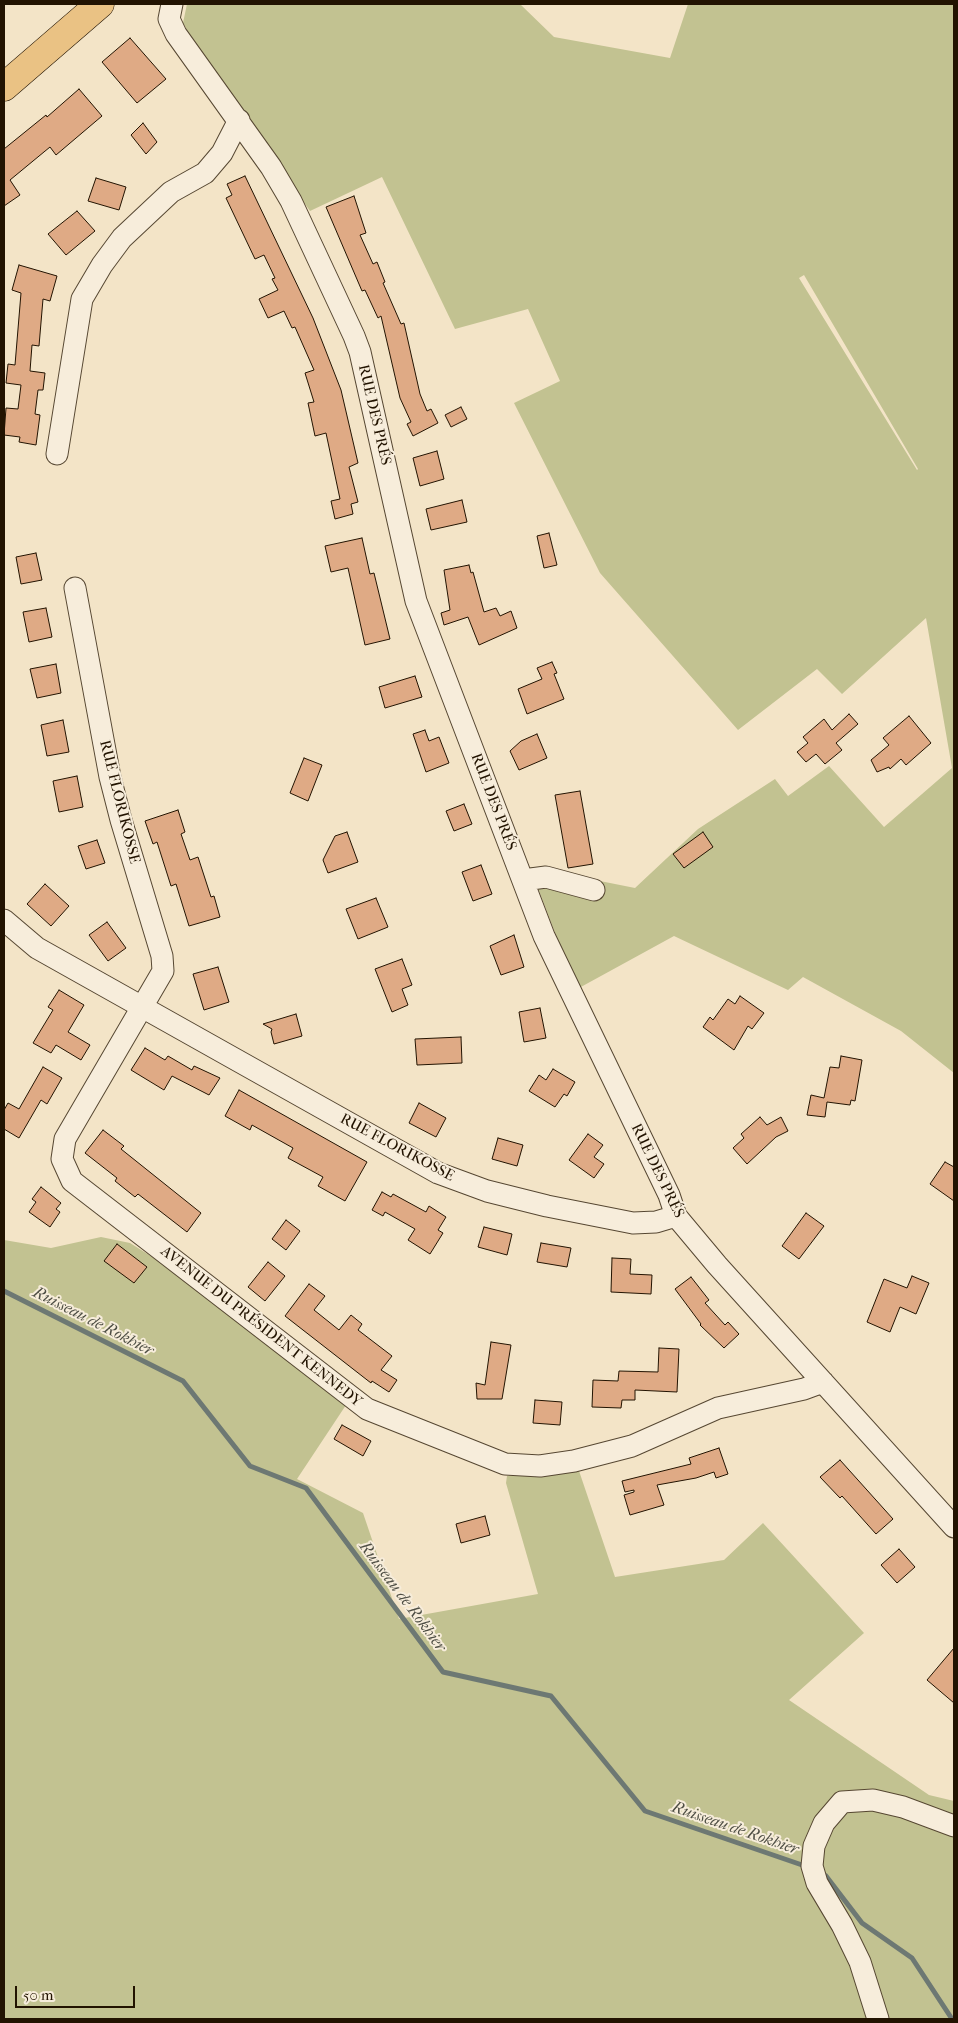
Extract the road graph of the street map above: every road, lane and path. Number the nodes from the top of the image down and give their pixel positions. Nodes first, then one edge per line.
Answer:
1 (100, 4) edge
2 (172, 4) edge
3 (4, 87) edge
4 (239, 120) junction
5 (57, 454) dead end
6 (75, 588) dead end
7 (523, 880) junction
8 (594, 890) dead end
9 (4, 920) edge
10 (141, 1008) junction
11 (676, 1216) junction
12 (823, 1382) junction
13 (954, 1527) edge
14 (954, 1826) edge
15 (878, 2019) edge

1 - 3 main road
2 - 4 street, RUE DES PRÉS
4 - 5 street
4 - 7 street, RUE DES PRÉS
6 - 10 street, RUE FLORIKOSSE
7 - 8 street
7 - 11 street, RUE DES PRÉS
9 - 10 street, RUE FLORIKOSSE
10 - 11 street, RUE FLORIKOSSE
10 - 12 street, AVENUE DU PRÉSIDENT KENNEDY
11 - 12 street, RUE DES PRÉS
12 - 13 street, RUE DES PRÉS
14 - 15 street

